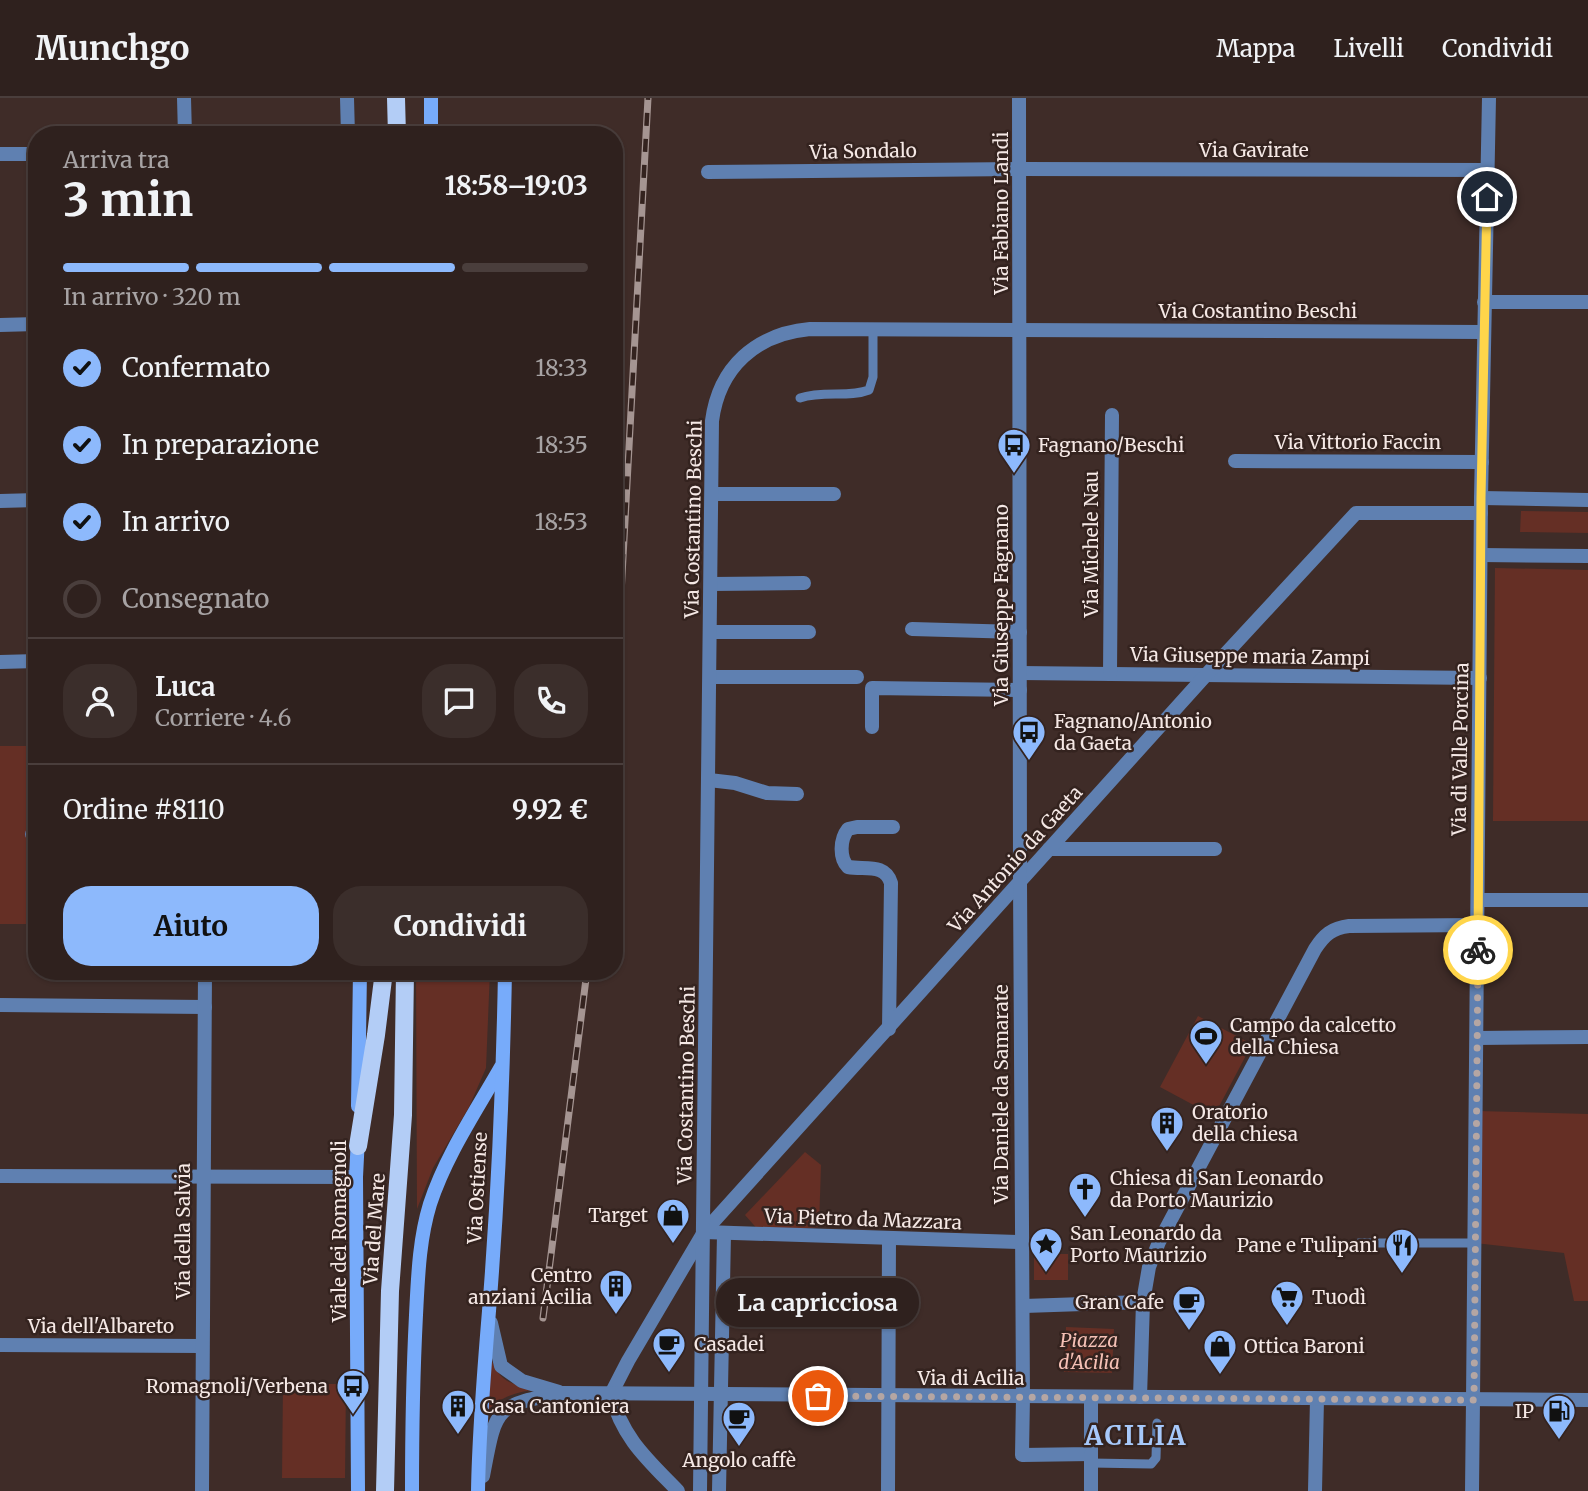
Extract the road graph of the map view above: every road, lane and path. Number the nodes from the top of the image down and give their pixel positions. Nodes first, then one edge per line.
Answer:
1 (184, 98) edge
2 (347, 98) edge
3 (396, 98) edge
4 (431, 98) edge
5 (1019, 98) edge
6 (1489, 98) edge
7 (185, 126) edge
8 (348, 126) edge
9 (397, 126) edge
10 (431, 126) edge
11 (28, 153) edge
12 (0, 154) edge
13 (1019, 169) junction
14 (1488, 170) junction
15 (708, 172) dead end
16 (1484, 302) junction
17 (1588, 302) edge
18 (28, 324) edge
19 (0, 325) edge
20 (1021, 328) junction
21 (873, 329) junction
22 (1484, 332) junction
23 (800, 398) dead end
24 (1112, 415) dead end
25 (1234, 461) dead end
26 (1482, 462) junction
27 (712, 494) junction
28 (834, 494) dead end
29 (1481, 498) junction
30 (28, 500) edge
31 (1588, 500) edge
32 (0, 501) edge
33 (1481, 513) junction
34 (1481, 555) junction
35 (1588, 556) edge
36 (804, 583) dead end
37 (711, 584) junction
38 (912, 629) dead end
39 (710, 632) junction
40 (808, 632) dead end
41 (1020, 632) junction
42 (28, 661) edge
43 (0, 662) edge
44 (1020, 673) junction
45 (1110, 674) junction
46 (1206, 675) junction
47 (710, 677) junction
48 (857, 677) dead end
49 (1480, 678) junction
50 (1020, 690) junction
51 (872, 727) dead end
52 (709, 780) junction
53 (797, 794) dead end
54 (893, 827) dead end
55 (1049, 849) junction
56 (1215, 849) dead end
57 (1020, 882) junction
58 (1478, 900) junction
59 (1588, 900) edge
60 (1478, 925) junction
61 (205, 980) edge
62 (359, 980) edge
63 (383, 980) edge
64 (405, 980) edge
65 (505, 980) edge
66 (0, 1005) edge
67 (205, 1007) junction
68 (889, 1029) junction
69 (1588, 1037) edge
70 (1477, 1038) junction
71 (503, 1063) junction
72 (358, 1146) junction
73 (0, 1176) edge
74 (356, 1177) junction
75 (203, 1178) junction
76 (704, 1232) junction
77 (724, 1234) junction
78 (889, 1239) junction
79 (1021, 1242) junction
80 (1359, 1243) dead end
81 (1475, 1243) junction
82 (1143, 1302) junction
83 (1024, 1306) junction
84 (489, 1310) junction
85 (0, 1345) edge
86 (202, 1346) junction
87 (564, 1393) junction
88 (611, 1394) junction
89 (701, 1395) junction
90 (720, 1395) junction
91 (889, 1397) junction
92 (1023, 1397) junction
93 (1140, 1397) junction
94 (1091, 1398) junction
95 (1317, 1399) junction
96 (1474, 1400) junction
97 (1588, 1400) edge
98 (1157, 1423) dead end
99 (1091, 1459) junction
100 (202, 1491) edge
101 (358, 1491) edge
102 (385, 1491) edge
103 (412, 1491) edge
104 (479, 1491) edge
105 (678, 1491) edge
106 (700, 1491) edge
107 (719, 1491) edge
108 (888, 1491) edge
109 (1091, 1491) edge
110 (1315, 1491) edge
111 (1472, 1491) edge

1 - 7 street
2 - 8 street
3 - 9 main road
4 - 10 main road
5 - 13 street, Via Fabiano Landi
6 - 14 street, Via di Valle Porcina
11 - 12 street
13 - 14 street, Via Gavirate
13 - 15 street, Via Sondalo
13 - 20 street, Via Fabiano Landi
14 - 16 street, Via di Valle Porcina
16 - 17 street
16 - 22 street, Via di Valle Porcina
18 - 19 street
20 - 21 street, Via Costantino Beschi
20 - 22 street, Via Costantino Beschi
20 - 41 street, Via Giuseppe Fagnano
21 - 23 lane
21 - 27 street, Via Costantino Beschi
22 - 26 street, Via di Valle Porcina
24 - 45 street, Via Michele Nau
25 - 26 street, Via Vittorio Faccin
26 - 29 street, Via di Valle Porcina
27 - 28 street
27 - 37 street, Via Costantino Beschi
29 - 31 street
29 - 33 street, Via di Valle Porcina
30 - 32 street
33 - 34 street, Via di Valle Porcina
33 - 46 street, Via Antonio da Gaeta
34 - 35 street
34 - 49 street, Via di Valle Porcina
36 - 37 street
37 - 39 street, Via Costantino Beschi
38 - 41 street
39 - 40 street
39 - 47 street, Via Costantino Beschi
41 - 44 street, Via Giuseppe Fagnano
42 - 43 street
44 - 45 street, Via Giuseppe maria Zampi
44 - 50 street, Via Giuseppe Fagnano
45 - 46 street, Via Giuseppe maria Zampi
46 - 49 street, Via Giuseppe maria Zampi
46 - 55 street, Via Antonio da Gaeta
47 - 48 street
47 - 52 street, Via Costantino Beschi
49 - 58 street, Via di Valle Porcina
50 - 51 street
50 - 57 street, Via Giuseppe Fagnano
52 - 53 street
52 - 76 street, Via Costantino Beschi
54 - 68 street
55 - 56 street
55 - 57 street, Via Antonio da Gaeta
57 - 68 street, Via Antonio da Gaeta
57 - 79 street, Via Daniele da Samarate
58 - 59 street
58 - 60 street, Via di Valle Porcina
60 - 70 street, Via di Valle Porcina
60 - 82 street
61 - 67 street, Via della Salvia
62 - 72 main road, Viale dei Romagnoli
63 - 72 main road
64 - 102 main road, Via del Mare
65 - 71 main road, Via Ostiense
66 - 67 street
67 - 75 street, Via della Salvia
68 - 76 street, Via Antonio da Gaeta
69 - 70 street
70 - 81 street, Via di Valle Porcina
71 - 84 main road, Via Ostiense
71 - 103 main road
72 - 74 main road, Viale dei Romagnoli
73 - 75 street
74 - 75 street
74 - 101 main road, Viale dei Romagnoli
75 - 86 street, Via della Salvia
76 - 77 street, Via Pietro da Mazzara
76 - 88 street, Via Antonio da Gaeta
76 - 89 street, Via Costantino Beschi
77 - 78 street, Via Pietro da Mazzara
77 - 90 street
78 - 79 street, Via Pietro da Mazzara
78 - 91 street
79 - 83 street, Via Daniele da Samarate
80 - 81 lane
81 - 96 street, Via di Valle Porcina
82 - 83 street
82 - 93 street
83 - 92 street, Via Daniele da Samarate
84 - 87 street, Via di Acilia
84 - 104 main road, Via Ostiense
85 - 86 street, Via dell'Albareto
86 - 100 street, Via della Salvia
87 - 88 street, Via di Acilia
87 - 104 street, Via di Acilia
88 - 89 street, Via di Acilia
88 - 105 street
89 - 90 street, Via di Acilia
89 - 106 street, Via Costantino Beschi
90 - 91 street, Via di Acilia
90 - 107 street
91 - 92 street, Via di Acilia
91 - 108 street
92 - 94 street, Via di Acilia
92 - 99 street, Via Daniele da Samarate
93 - 94 street, Via di Acilia
93 - 95 street, Via di Acilia
94 - 99 street
95 - 96 street, Via di Acilia
95 - 110 street
96 - 97 street, Via di Acilia
96 - 111 street, Via di Valle Porcina
98 - 99 lane
99 - 109 street

